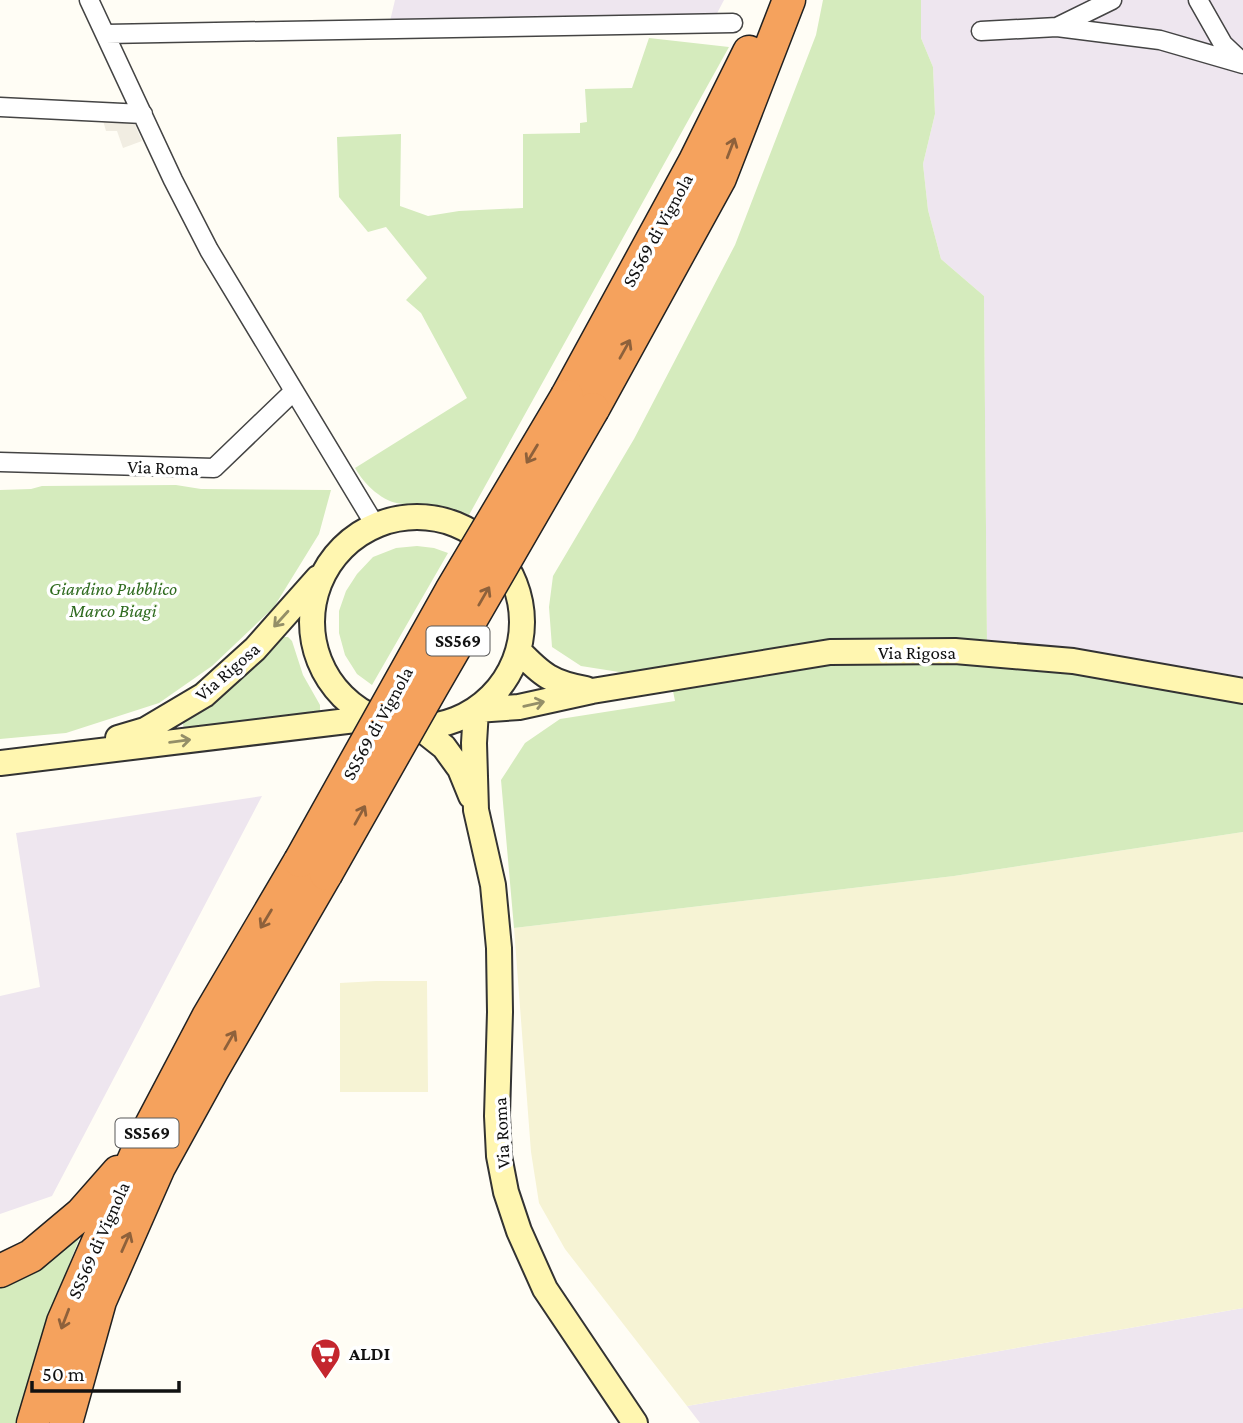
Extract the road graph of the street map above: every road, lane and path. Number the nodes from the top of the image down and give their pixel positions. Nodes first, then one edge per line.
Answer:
1 (89, 0) edge
2 (107, 0) edge
3 (772, 0) edge
4 (789, 0) edge
5 (1112, 0) edge
6 (1198, 0) edge
7 (733, 23) dead end
8 (1057, 27) junction
9 (105, 31) junction
10 (981, 31) dead end
11 (1243, 63) edge
12 (0, 107) edge
13 (142, 114) junction
14 (294, 391) junction
15 (580, 402) junction
16 (0, 462) edge
17 (375, 526) junction
18 (327, 568) junction
19 (519, 650) junction
20 (592, 691) junction
21 (1243, 691) edge
22 (476, 710) junction
23 (372, 718) junction
24 (420, 728) junction
25 (64, 755) junction
26 (0, 763) edge
27 (476, 810) junction
28 (313, 867) junction
29 (138, 1150) junction
30 (0, 1271) edge
31 (100, 1301) junction
32 (33, 1423) edge
33 (66, 1423) edge
34 (83, 1423) edge
35 (635, 1423) edge

1 - 9 street
2 - 9 street
3 - 15 highway, SS569 di Vignola / SS569
15 -> 4 highway, SS569 di Vignola / SS569
5 - 8 street
6 - 11 street
7 - 9 street
8 - 10 street
8 - 11 street
9 - 13 street
12 - 13 street
13 - 14 street
14 - 16 street, Via Roma
14 - 17 street
15 - 28 highway, SS569 di Vignola / SS569, bridge
17 - 18 main road
17 - 19 main road
18 - 23 main road
18 -> 25 main road, Via Rigosa
19 - 20 main road, Via Rigosa
19 - 22 main road
20 - 21 main road, Via Rigosa
22 -> 20 main road, Via Rigosa
22 - 24 main road
22 - 27 main road, Via Roma
23 - 24 main road
25 -> 23 main road, Via Rigosa
24 - 27 main road, Via Roma
25 - 26 main road, Via Rigosa
27 - 35 main road, Via Roma
28 -> 29 highway, SS569 di Vignola / SS569
31 -> 28 highway, SS569 di Vignola / SS569
29 - 30 highway
29 -> 32 highway, SS569 di Vignola / SS569
31 - 33 highway, SS569 di Vignola / SS569
31 - 34 highway

